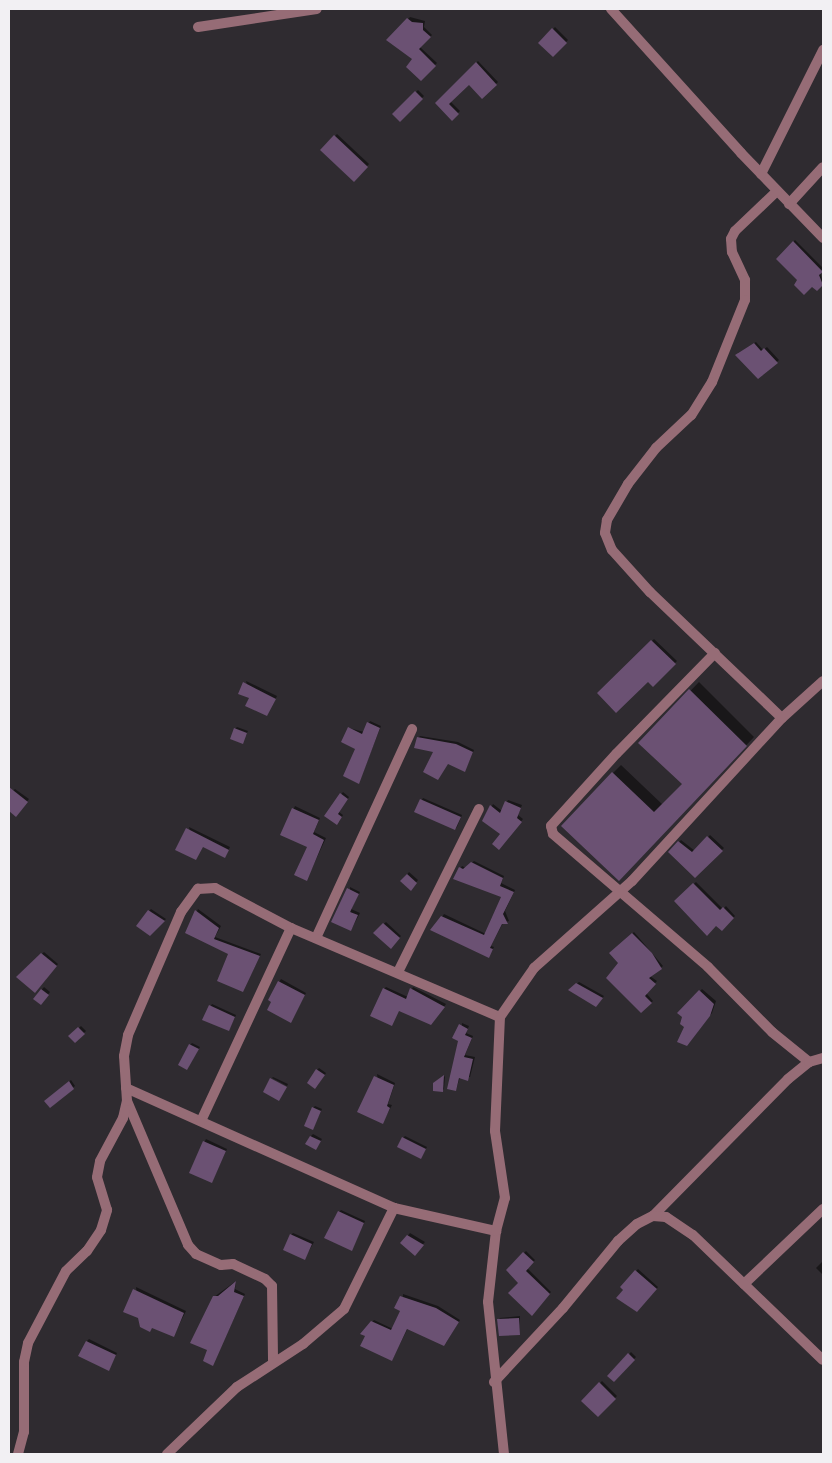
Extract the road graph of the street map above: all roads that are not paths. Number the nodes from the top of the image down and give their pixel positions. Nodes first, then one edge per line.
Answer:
1 (317, 9) edge
2 (612, 9) edge
3 (198, 27) dead end
4 (823, 50) edge
5 (823, 167) edge
6 (761, 174) junction
7 (777, 191) junction
8 (789, 204) junction
9 (823, 238) edge
10 (715, 653) junction
11 (823, 681) edge
12 (782, 718) junction
13 (412, 729) dead end
14 (479, 809) dead end
15 (619, 892) junction
16 (291, 928) junction
17 (316, 938) junction
18 (398, 972) junction
19 (500, 1018) junction
20 (823, 1058) edge
21 (808, 1062) junction
22 (126, 1088) junction
23 (127, 1101) junction
24 (201, 1121) junction
25 (394, 1208) junction
26 (823, 1208) edge
27 (653, 1216) junction
28 (496, 1231) junction
29 (744, 1284) junction
30 (823, 1360) edge
31 (273, 1362) junction
32 (494, 1382) junction
33 (18, 1454) edge
34 (167, 1454) edge
35 (504, 1454) edge

1 - 3 street
2 - 6 street
4 - 6 street
5 - 8 street
6 - 7 street
7 - 8 street
7 - 10 street
8 - 9 street
10 - 12 street
10 - 15 street
11 - 12 street
12 - 15 street
13 - 17 street
14 - 18 street
15 - 19 street
15 - 21 street
16 - 17 street
16 - 22 street
16 - 24 street
17 - 18 street
18 - 19 street
19 - 28 street
20 - 21 street
21 - 27 street
22 - 23 street
22 - 24 street
23 - 31 street
23 - 33 street
24 - 25 street
25 - 28 street
25 - 31 street
26 - 29 street
27 - 29 street
27 - 32 street
28 - 32 street
29 - 30 street
31 - 34 street
32 - 35 street

